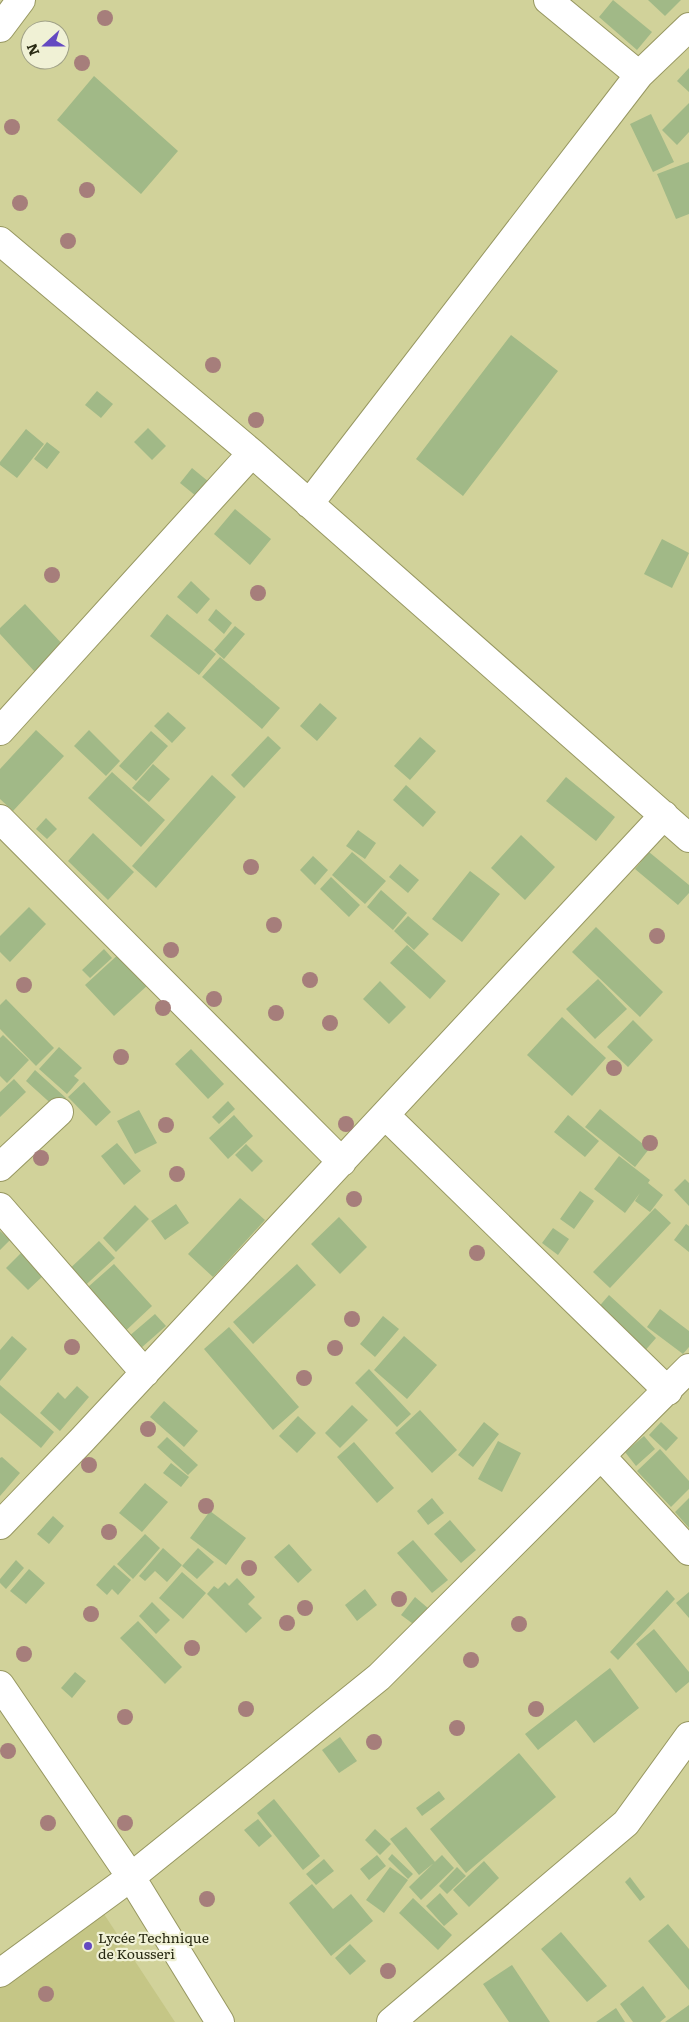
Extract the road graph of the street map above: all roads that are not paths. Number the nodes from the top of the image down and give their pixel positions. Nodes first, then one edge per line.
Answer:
1 (21, 0) edge
2 (548, 0) edge
3 (689, 27) edge
4 (0, 28) edge
5 (639, 75) junction
6 (0, 242) edge
7 (252, 453) junction
8 (309, 504) junction
9 (0, 731) edge
10 (664, 815) junction
11 (0, 819) edge
12 (689, 838) edge
13 (59, 1112) dead end
14 (385, 1115) junction
15 (342, 1162) junction
16 (0, 1167) edge
17 (0, 1207) edge
18 (689, 1368) edge
19 (145, 1373) junction
20 (668, 1391) junction
21 (601, 1456) junction
22 (0, 1525) edge
23 (689, 1551) edge
24 (0, 1685) edge
25 (689, 1736) edge
26 (131, 1877) junction
27 (0, 1973) edge
28 (220, 2022) edge
29 (391, 2022) edge

1 - 4 street
2 - 5 street
3 - 5 street
5 - 8 street
6 - 7 street
7 - 8 street
7 - 9 street
8 - 10 street
10 - 12 street
10 - 14 street
11 - 15 street
13 - 16 street
14 - 15 street
14 - 20 street
15 - 19 street
17 - 19 street
18 - 20 street
19 - 22 street
20 - 21 street
21 - 23 street
21 - 26 street
24 - 26 street
25 - 29 street
26 - 27 street
26 - 28 street

